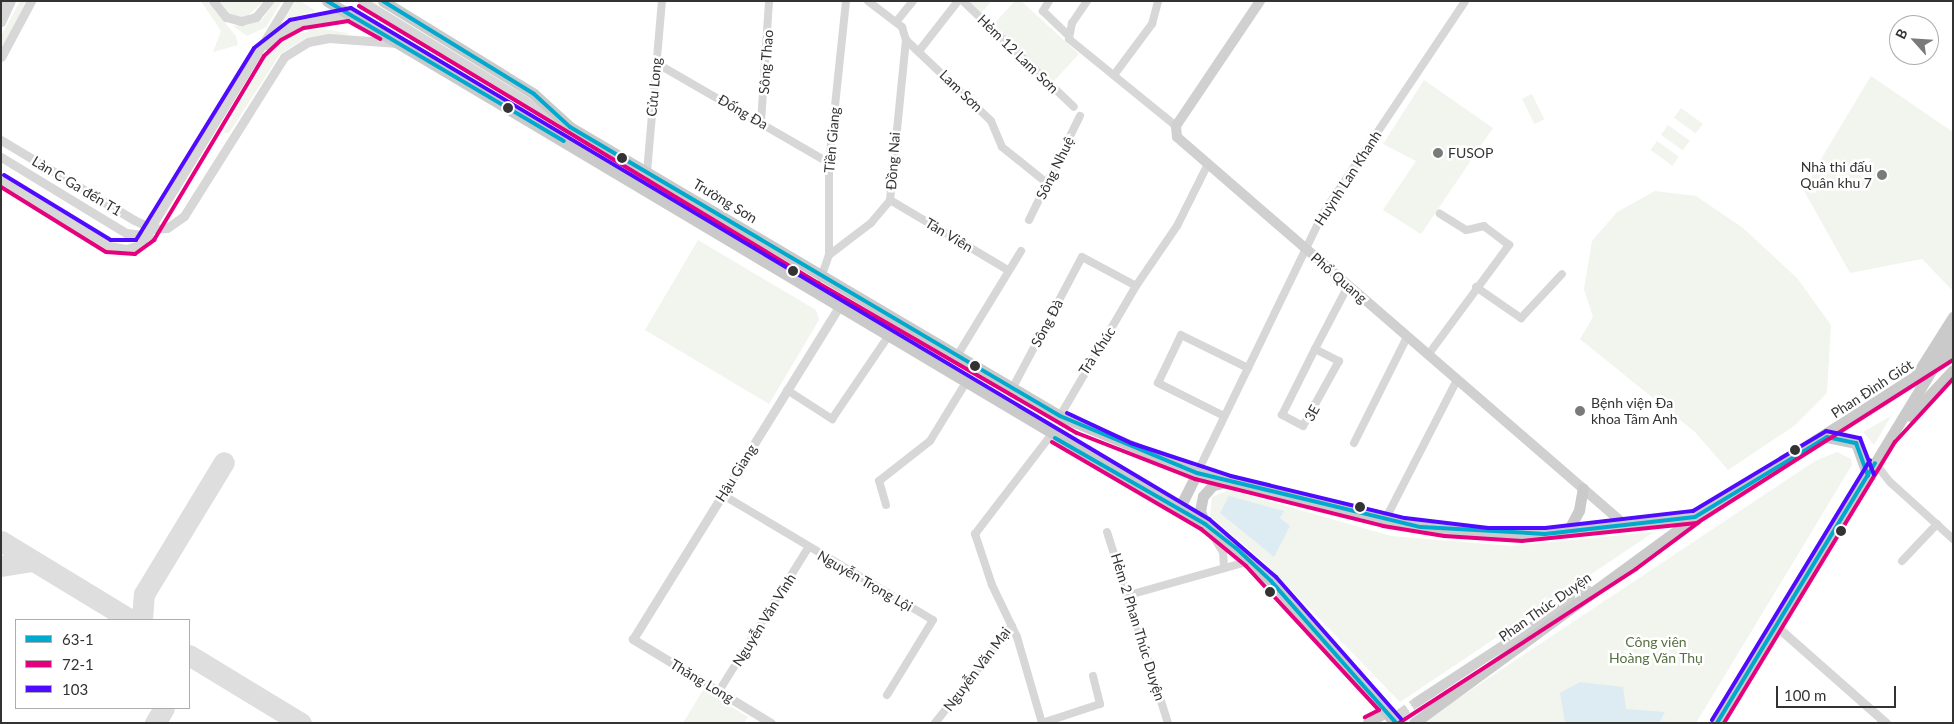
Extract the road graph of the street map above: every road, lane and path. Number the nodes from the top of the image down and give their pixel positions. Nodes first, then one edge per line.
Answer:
1 (4, 1) edge
2 (12, 1) edge
3 (31, 1) edge
4 (213, 1) edge
5 (269, 1) edge
6 (289, 1) edge
7 (327, 1) edge
8 (362, 1) edge
9 (383, 1) edge
10 (662, 1) edge
11 (769, 1) edge
12 (846, 1) edge
13 (868, 1) edge
14 (913, 1) edge
15 (958, 1) edge
16 (963, 1) edge
17 (1049, 1) edge
18 (1087, 1) edge
19 (1158, 1) edge
20 (1260, 1) edge
21 (1465, 1) edge
22 (1, 4) edge
23 (349, 14) junction
24 (1, 22) edge
25 (896, 22) junction
26 (1067, 34) junction
27 (906, 40) junction
28 (399, 43) junction
29 (919, 51) junction
30 (259, 52) junction
31 (1, 57) edge
32 (656, 63) junction
33 (1114, 75) junction
34 (1074, 107) dead end
35 (1080, 116) dead end
36 (762, 122) junction
37 (1176, 126) junction
38 (570, 127) junction
39 (1, 140) edge
40 (1, 157) edge
41 (829, 163) junction
42 (1208, 164) junction
43 (647, 172) junction
44 (1, 180) edge
45 (1047, 183) junction
46 (890, 200) junction
47 (1440, 214) dead end
48 (1029, 220) dead end
49 (151, 232) junction
50 (1306, 250) junction
51 (1022, 251) dead end
52 (829, 255) junction
53 (1008, 270) junction
54 (1562, 274) dead end
55 (821, 278) junction
56 (1136, 286) junction
57 (1348, 286) junction
58 (1476, 287) junction
59 (839, 307) junction
60 (1953, 317) edge
61 (1953, 335) edge
62 (1407, 337) junction
63 (887, 338) junction
64 (1315, 349) junction
65 (1953, 352) edge
66 (1428, 355) junction
67 (957, 356) junction
68 (1248, 368) junction
69 (1933, 368) junction
70 (1953, 370) edge
71 (1457, 380) junction
72 (1913, 380) junction
73 (965, 384) junction
74 (1012, 389) junction
75 (787, 390) junction
76 (1060, 416) junction
77 (1224, 416) junction
78 (1051, 435) junction
79 (1827, 437) junction
80 (1890, 438) junction
81 (1354, 443) dead end
82 (1875, 463) junction
83 (1196, 473) junction
84 (1868, 476) junction
85 (1229, 482) junction
86 (1583, 488) junction
87 (723, 495) junction
88 (886, 505) dead end
89 (1179, 509) junction
90 (1695, 517) junction
91 (1385, 520) junction
92 (1206, 524) junction
93 (1624, 524) junction
94 (1936, 524) junction
95 (1568, 531) junction
96 (1107, 532) dead end
97 (1953, 539) edge
98 (808, 548) junction
99 (1250, 561) junction
100 (1902, 561) dead end
101 (1632, 564) junction
102 (1224, 568) junction
103 (1129, 595) junction
104 (1012, 626) junction
105 (1776, 626) junction
106 (634, 639) joint
107 (1093, 676) dead end
108 (719, 691) junction
109 (887, 695) dead end
110 (1417, 702) tunnel mouth
111 (1389, 712) junction
112 (1371, 722) edge
113 (771, 723) edge
114 (935, 723) edge
115 (1042, 723) edge
116 (1168, 723) edge
117 (1396, 723) edge
118 (1414, 723) edge
119 (1717, 723) edge
120 (1886, 723) edge

1 - 22 street
2 - 24 street
3 - 31 street
4 - 5 street
6 - 30 street
7 - 23 main road
8 - 38 street
9 - 38 main road, Trường Sơn
10 - 32 street, Cửu Long
11 - 36 street, Sông Thao
12 - 41 street, Tiền Giang
13 - 25 street, Lam Sơn
14 - 25 street
15 - 29 street
16 - 34 street, Hẻm 12 Lam Sơn
17 - 26 street
18 - 26 street
19 - 33 street
20 - 37 main road
21 - 50 street, Huỳnh Lan Khanh
23 - 28 main road
23 - 30 street
25 - 27 street, Lam Sơn
26 - 33 street
27 - 29 street, Lam Sơn
27 - 46 street, Đồng Nai
28 - 49 street
28 - 59 main road
29 - 45 street, Lam Sơn
30 - 49 street
32 - 36 street, Đống Đa
32 - 43 street, Cửu Long
33 - 37 street
35 - 45 street, Sông Nhuệ
36 - 41 street, Đống Đa
37 - 42 main road, Phổ Quang
38 - 43 main road, Trường Sơn
39 - 49 street, Làn C Ga đến T1
40 - 49 street
41 - 52 street, Tiền Giang
42 - 50 main road, Phổ Quang
42 - 56 street, Trà Khúc
43 - 55 main road, Trường Sơn
44 - 49 street
45 - 48 street, Sông Nhuệ
46 - 52 street, Đồng Nai
46 - 53 street, Tản Viên
47 - 58 street
50 - 57 main road, Phổ Quang
50 - 68 street, Huỳnh Lan Khanh
51 - 53 street
52 - 55 street, Tiền Giang
53 - 67 street
54 - 58 street
55 - 67 main road, Trường Sơn
56 - 74 street, Sông Đà
56 - 76 street, Trà Khúc
57 - 62 main road, Phổ Quang
57 - 64 street, 3E
58 - 66 street
59 - 63 main road
59 - 75 street, Hậu Giang
60 - 72 main road
61 - 69 main road
62 - 66 main road, Phổ Quang
62 - 81 street
63 - 73 main road
63 - 75 street
64 - 64 street, 3E
65 - 69 main road
66 - 71 main road, Phổ Quang
67 - 74 main road, Trường Sơn
68 - 77 street, Huỳnh Lan Khanh
68 - 77 street
69 - 72 main road, Phan Đình Giót
69 - 80 main road
70 - 80 main road
71 - 86 main road, Phổ Quang
71 - 91 street
72 - 79 main road, Phan Đình Giót
73 - 78 main road
73 - 88 street
74 - 76 main road, Trường Sơn
75 - 87 street, Hậu Giang
76 - 83 main road, Phan Đình Giót
77 - 83 street, Huỳnh Lan Khanh
78 - 89 main road
78 - 104 street, Nguyễn Văn Mại
79 - 84 main road
79 - 90 main road, Phan Đình Giót
80 - 82 main road
82 - 84 main road
82 - 94 street
83 - 85 main road, Phan Đình Giót
83 - 89 main road
84 - 105 main road
85 - 91 main road, Phan Đình Giót
85 - 92 main road
86 - 93 main road, Phổ Quang
86 - 95 main road
87 - 98 street, Nguyễn Trọng Lội
87 - 106 street, Hậu Giang
89 - 92 main road
90 - 93 main road, Phan Đình Giót
90 - 101 main road, Phan Thúc Duyện
91 - 95 main road, Phan Đình Giót
92 - 99 main road
92 - 102 street
93 - 95 main road, Phan Đình Giót
94 - 97 street
94 - 100 street
96 - 103 street, Hẻm 2 Phan Thúc Duyện
98 - 108 street, Nguyễn Văn Vĩnh
98 - 109 street, Nguyễn Trọng Lội
99 - 102 street
99 - 111 main road
101 - 110 main road
101 - 118 main road, Phan Thúc Duyện
102 - 103 street
103 - 116 street, Hẻm 2 Phan Thúc Duyện
104 - 114 street, Nguyễn Văn Mại
104 - 115 street
105 - 119 main road
105 - 120 street
106 - 108 street, Thăng Long
107 - 115 street
108 - 113 street, Thăng Long
111 - 112 main road
111 - 117 main road

